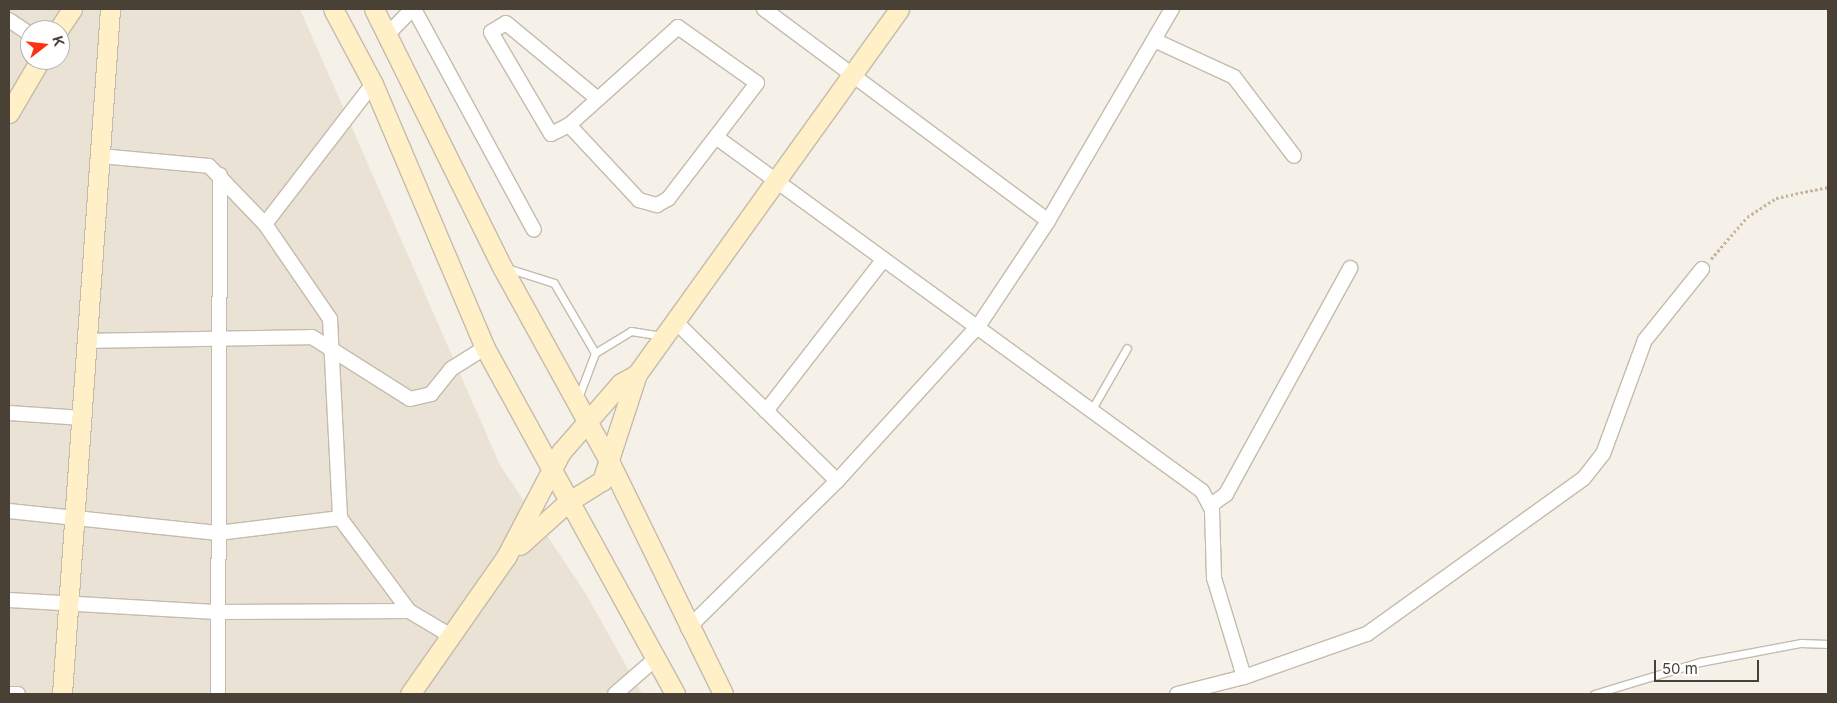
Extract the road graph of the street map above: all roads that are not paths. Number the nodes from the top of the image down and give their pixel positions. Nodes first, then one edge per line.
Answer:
1 (72, 9) edge
2 (110, 9) edge
3 (333, 9) edge
4 (374, 9) edge
5 (413, 9) edge
6 (764, 9) edge
7 (899, 9) edge
8 (1172, 9) edge
9 (9, 20) edge
10 (65, 20) edge
11 (20, 27) edge
12 (387, 35) junction
13 (1154, 40) junction
14 (34, 70) edge
15 (852, 75) junction
16 (373, 84) junction
17 (598, 99) junction
18 (9, 113) edge
19 (569, 125) junction
20 (716, 137) junction
21 (100, 156) junction
22 (1294, 156) dead end
23 (220, 175) junction
24 (773, 183) junction
25 (1048, 221) junction
26 (266, 224) junction
27 (534, 230) dead end
28 (884, 259) junction
29 (502, 267) junction
30 (1350, 268) dead end
31 (1702, 269) road end
32 (979, 325) junction
33 (670, 329) junction
34 (222, 338) junction
35 (88, 341) junction
36 (485, 348) junction
37 (1127, 348) dead end
38 (334, 352) junction
39 (596, 353) junction
40 (637, 374) junction
41 (577, 401) junction
42 (1092, 409) junction
43 (766, 411) junction
44 (9, 413) edge
45 (83, 418) junction
46 (588, 422) junction
47 (610, 463) junction
48 (552, 471) junction
49 (837, 480) junction
50 (568, 502) junction
51 (1211, 505) junction
52 (9, 512) edge
53 (75, 516) junction
54 (340, 518) junction
55 (218, 532) junction
56 (506, 557) junction
57 (9, 600) edge
58 (70, 606) junction
59 (409, 611) junction
60 (220, 612) junction
61 (688, 628) junction
62 (451, 636) junction
63 (1828, 644) edge
64 (654, 660) junction
65 (1244, 677) junction
66 (9, 694) edge
67 (18, 694) edge
68 (62, 694) edge
69 (218, 694) edge
70 (410, 694) edge
71 (615, 694) edge
72 (675, 694) edge
73 (724, 694) edge
74 (1178, 694) edge
75 (1594, 694) edge

1 - 10 main road
2 - 21 main road
3 - 16 main road
4 - 12 main road
5 - 12 street
5 - 27 street
6 - 15 street
7 - 15 main road
8 - 13 street
9 - 11 street
12 - 29 main road
13 - 22 street
13 - 25 street
14 - 18 main road
15 - 24 main road
15 - 25 street
16 - 26 street
16 - 36 main road
17 - 19 street
17 - 19 street
17 - 20 street
19 - 20 street
20 - 24 street
21 - 23 street
21 - 35 main road
23 - 26 street
23 - 34 street
24 - 28 street
24 - 33 main road
25 - 32 street
26 - 38 street
28 - 32 street
28 - 43 street
29 - 39 lane
29 - 41 main road
30 - 51 street
31 - 65 street
32 - 42 street
32 - 49 street
33 - 39 lane
33 - 40 main road
33 - 43 street
34 - 35 street
34 - 38 street
34 - 55 street
35 - 45 main road
36 - 38 street
36 - 48 main road
37 - 42 lane
38 - 54 street
39 - 41 lane
40 - 46 main road
40 - 47 main road
41 - 46 main road
42 - 51 street
43 - 49 street
44 - 45 street
45 - 53 main road
46 - 47 main road
46 - 48 main road
47 - 50 main road
47 - 61 main road
48 - 50 main road
48 - 56 main road
49 - 61 street
50 - 56 main road
50 - 64 main road
51 - 65 street
52 - 53 street
53 - 55 street
53 - 58 main road
54 - 55 street
54 - 59 street
55 - 60 street
56 - 62 main road
57 - 58 street
58 - 60 street
58 - 68 main road
59 - 60 street
59 - 62 street
60 - 69 street
61 - 73 main road
62 - 70 main road
63 - 75 lane
64 - 71 street
64 - 72 main road
65 - 74 street
66 - 67 street

